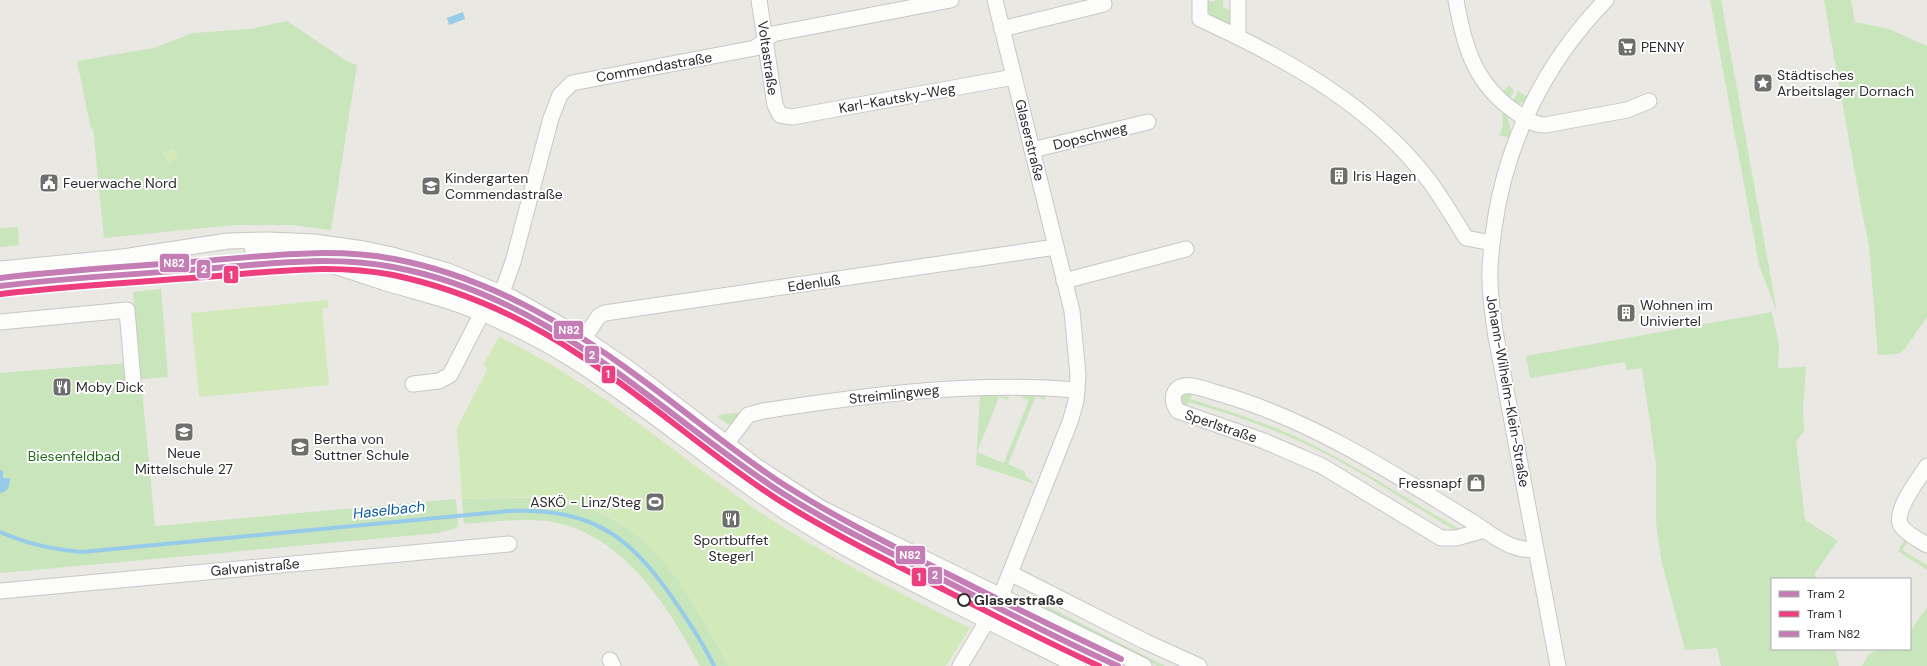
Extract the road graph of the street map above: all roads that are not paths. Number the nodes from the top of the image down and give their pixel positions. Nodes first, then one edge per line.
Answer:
1 (759, 0) edge
2 (951, 0) edge
3 (994, 0) edge
4 (1200, 0) edge
5 (1238, 0) edge
6 (1456, 0) edge
7 (1606, 0) edge
8 (1104, 4) dead end
9 (1002, 29) junction
10 (1238, 36) junction
11 (766, 40) junction
12 (1014, 77) junction
13 (1649, 101) dead end
14 (780, 116) joint
15 (1525, 119) junction
16 (1148, 122) dead end
17 (1032, 150) junction
18 (1492, 243) junction
19 (327, 244) junction
20 (207, 245) junction
21 (1056, 247) junction
22 (1186, 249) dead end
23 (323, 263) junction
24 (0, 269) edge
25 (1064, 281) junction
26 (502, 292) junction
27 (482, 313) junction
28 (0, 322) edge
29 (584, 338) junction
30 (133, 380) dead end
31 (414, 384) dead end
32 (1077, 390) junction
33 (726, 444) junction
34 (1927, 466) edge
35 (1485, 530) junction
36 (510, 544) dead end
37 (1927, 545) edge
38 (1535, 549) junction
39 (1010, 573) junction
40 (0, 591) edge
41 (1000, 596) junction
42 (987, 621) junction
43 (960, 666) edge
44 (1078, 666) edge
45 (1144, 666) edge
46 (1199, 666) edge
47 (1558, 666) edge

1 - 11 street, Voltastraße
2 - 11 street, Commendastraße
3 - 9 street, Glaserstraße
4 - 10 street
5 - 10 street
6 - 15 street
7 - 15 street, Johann-Wilhelm-Klein-Straße
8 - 9 street
9 - 12 street, Glaserstraße
10 - 18 street
11 - 14 street, Voltastraße
11 - 26 street, Commendastraße
12 - 14 street, Karl-Kautsky-Weg
12 - 17 street, Glaserstraße
13 - 15 street
15 - 18 street, Johann-Wilhelm-Klein-Straße
16 - 17 street, Dopschweg
17 - 21 street, Glaserstraße
18 - 38 street, Johann-Wilhelm-Klein-Straße
19 - 20 street
19 - 23 street
19 - 26 street
20 - 23 street
20 - 24 street
21 - 25 street, Glaserstraße
21 - 29 street, Edenluß
22 - 25 street
23 - 27 street
25 - 32 street, Glaserstraße
26 - 29 street
27 - 31 street
27 - 42 street
28 - 30 street
29 - 33 street
32 - 33 street, Streimlingweg
32 - 39 street, Glaserstraße
33 - 41 street
34 - 37 street
35 - 35 street, Sperlstraße
35 - 38 street, Sperlstraße
36 - 40 street, Galvanistraße
38 - 47 street, Johann-Wilhelm-Klein-Straße
39 - 41 street, Glaserstraße
39 - 46 street
41 - 42 street, Glaserstraße
41 - 45 street
42 - 43 street, Glaserstraße
42 - 44 street

